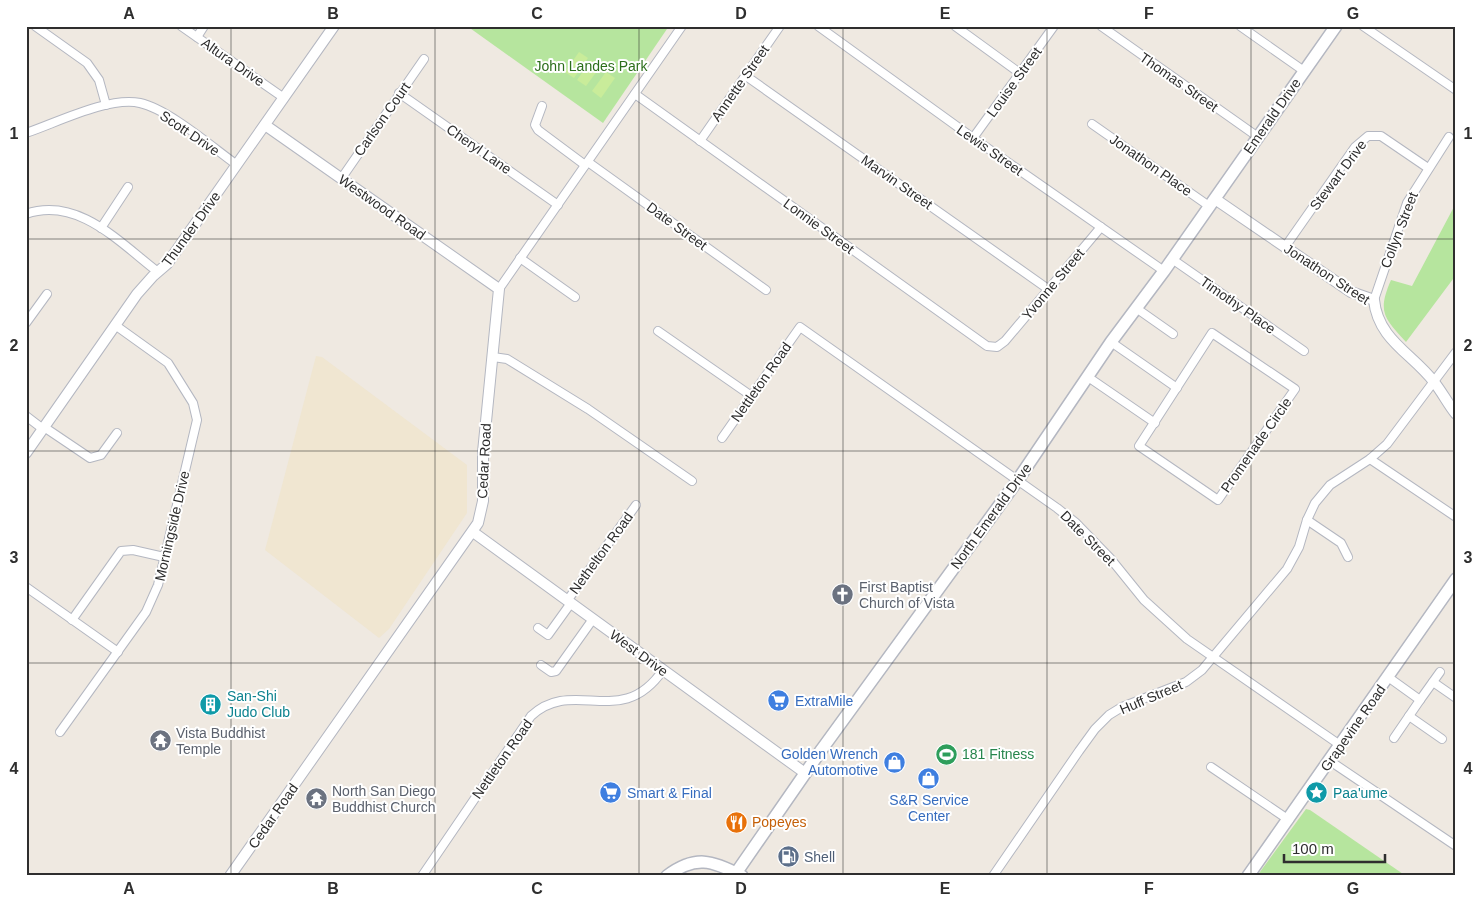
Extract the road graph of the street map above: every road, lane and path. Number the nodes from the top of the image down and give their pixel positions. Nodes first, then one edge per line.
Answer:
1 (35, 26) edge
2 (181, 26) edge
3 (204, 26) edge
4 (334, 26) edge
5 (682, 26) edge
6 (780, 26) edge
7 (818, 26) edge
8 (955, 26) edge
9 (1054, 26) edge
10 (1101, 26) edge
11 (1240, 26) edge
12 (1336, 26) edge
13 (1363, 26) edge
14 (197, 37) junction
15 (424, 59) dead end
16 (1304, 71) junction
17 (1021, 74) junction
18 (746, 76) junction
19 (1456, 90) edge
20 (400, 94) junction
21 (635, 94) junction
22 (284, 98) junction
23 (106, 105) junction
24 (542, 106) dead end
25 (1092, 124) dead end
26 (265, 125) junction
27 (26, 133) edge
28 (1258, 137) junction
29 (973, 138) junction
30 (1449, 138) dead end
31 (700, 140) junction
32 (237, 164) junction
33 (586, 164) junction
34 (1428, 168) junction
35 (341, 179) junction
36 (128, 187) dead end
37 (1212, 202) junction
38 (558, 205) junction
39 (26, 214) edge
40 (1101, 227) junction
41 (101, 228) junction
42 (1285, 247) junction
43 (520, 258) junction
44 (1172, 260) junction
45 (1164, 271) junction
46 (158, 272) junction
47 (499, 289) junction
48 (1048, 289) junction
49 (766, 290) dead end
50 (47, 294) dead end
51 (575, 297) dead end
52 (1374, 300) junction
53 (1136, 308) junction
54 (26, 323) edge
55 (116, 325) junction
56 (800, 327) joint
57 (658, 331) dead end
58 (1173, 334) dead end
59 (1005, 341) joint
60 (1111, 342) junction
61 (1304, 351) dead end
62 (1456, 352) edge
63 (493, 357) junction
64 (1088, 377) junction
65 (1435, 382) junction
66 (1177, 388) junction
67 (750, 395) junction
68 (1456, 414) edge
69 (26, 416) edge
70 (1155, 423) junction
71 (44, 428) junction
72 (117, 433) dead end
73 (722, 438) dead end
74 (26, 453) edge
75 (1370, 459) junction
76 (1017, 480) junction
77 (692, 481) dead end
78 (636, 505) dead end
79 (1456, 517) edge
80 (1307, 520) junction
81 (473, 532) junction
82 (1348, 557) dead end
83 (164, 558) junction
84 (1454, 586) edge
85 (26, 587) edge
86 (569, 602) junction
87 (593, 619) junction
88 (72, 620) junction
89 (538, 628) dead end
90 (118, 652) junction
91 (1213, 657) junction
92 (541, 665) dead end
93 (663, 670) junction
94 (1440, 672) dead end
95 (1388, 677) junction
96 (1433, 682) junction
97 (1456, 698) edge
98 (1420, 700) junction
99 (1409, 716) junction
100 (60, 732) dead end
101 (1394, 738) dead end
102 (1442, 739) dead end
103 (1340, 745) junction
104 (1330, 761) junction
105 (1211, 767) dead end
106 (805, 773) junction
107 (1289, 820) junction
108 (1456, 846) edge
109 (738, 875) edge
110 (230, 876) edge
111 (422, 876) edge
112 (667, 876) edge
113 (993, 876) edge
114 (1248, 876) edge

1 - 23 street
2 - 14 street, Altura Drive
3 - 14 street
4 - 22 street, Thunder Drive
5 - 21 street, Cedar Road
6 - 18 street, Annette Street
7 - 29 street, Lewis Street
8 - 17 street
9 - 17 street, Louise Street
10 - 28 street, Thomas Street
11 - 16 street
12 - 16 main road, Emerald Drive
13 - 19 street
14 - 22 street, Altura Drive
15 - 20 street, Carlson Court
16 - 28 main road, Emerald Drive
17 - 29 street, Louise Street
18 - 31 street, Annette Street
18 - 48 street, Marvin Street
20 - 35 street, Carlson Court
20 - 38 street, Cheryl Lane
21 - 31 street, Lonnie Street
21 - 33 street, Cedar Road
22 - 26 street, Thunder Drive
23 - 27 street, Scott Drive
23 - 32 street, Scott Drive
24 - 33 street, Date Street
25 - 37 street, Jonathon Place
26 - 32 street, Thunder Drive
26 - 35 street, Westwood Road
28 - 37 main road, Emerald Drive
29 - 40 street, Lewis Street
30 - 34 street, Collyn Street
31 - 59 street, Lonnie Street
32 - 46 street, Thunder Drive
33 - 38 street, Cedar Road
33 - 49 street, Date Street
34 - 42 street, Stewart Drive
34 - 52 street, Collyn Street
35 - 47 street, Westwood Road
36 - 41 street
37 - 42 street, Jonathon Street
37 - 44 main road, North Emerald Drive
38 - 43 street, Cedar Road
39 - 41 street
40 - 45 street, Lewis Street
40 - 48 street, Yvonne Street
41 - 46 street
42 - 52 street, Jonathon Street
43 - 47 street, Cedar Road
43 - 51 street
44 - 45 main road, North Emerald Drive
44 - 61 street, Timothy Place
45 - 53 main road, North Emerald Drive
46 - 55 street, Thunder Drive
47 - 63 street, Cedar Road
48 - 59 street, Yvonne Street
50 - 54 street
52 - 65 street, Jonathon Street
53 - 58 street
53 - 60 main road, North Emerald Drive
55 - 71 street, Thunder Drive
55 - 83 street, Morningside Drive
56 - 67 street, Nettleton Road
56 - 76 street, Date Street
57 - 67 street
60 - 64 main road, North Emerald Drive
60 - 66 street
62 - 65 street, Huff Street
63 - 77 street
63 - 81 street, Cedar Road
64 - 70 street
64 - 76 main road, North Emerald Drive
65 - 68 street, Jonathon Street
65 - 75 street, Huff Street
66 - 70 street, Promenade Circle
66 - 70 street, Promenade Circle
67 - 73 street, Nettleton Road
69 - 71 street
71 - 72 street
71 - 74 street, Thunder Drive
75 - 79 street
75 - 80 street, Huff Street
76 - 91 street, Date Street
76 - 106 main road, North Emerald Drive
78 - 86 street, Nethelton Road
80 - 82 street
80 - 91 street, Huff Street
81 - 86 street, West Drive
81 - 110 street, Cedar Road
83 - 88 street
83 - 90 street, Morningside Drive
84 - 95 main road, Grapevine Road
85 - 88 street
86 - 87 street, West Drive
86 - 89 street, Nethelton Road
87 - 92 street
87 - 93 street, West Drive
88 - 90 street
90 - 100 street, Morningside Drive
91 - 103 street, Date Street
91 - 113 street, Huff Street
93 - 106 street, West Drive
93 - 111 street, Nettleton Road
94 - 96 street
95 - 98 street
95 - 103 main road, Grapevine Road
96 - 97 street
96 - 98 street
98 - 99 street
99 - 101 street
99 - 102 street
103 - 104 main road, Grapevine Road
104 - 107 main road, Grapevine Road
104 - 108 street
105 - 107 street
106 - 109 main road, North Emerald Drive
107 - 114 main road, Grapevine Road
109 - 112 main road

